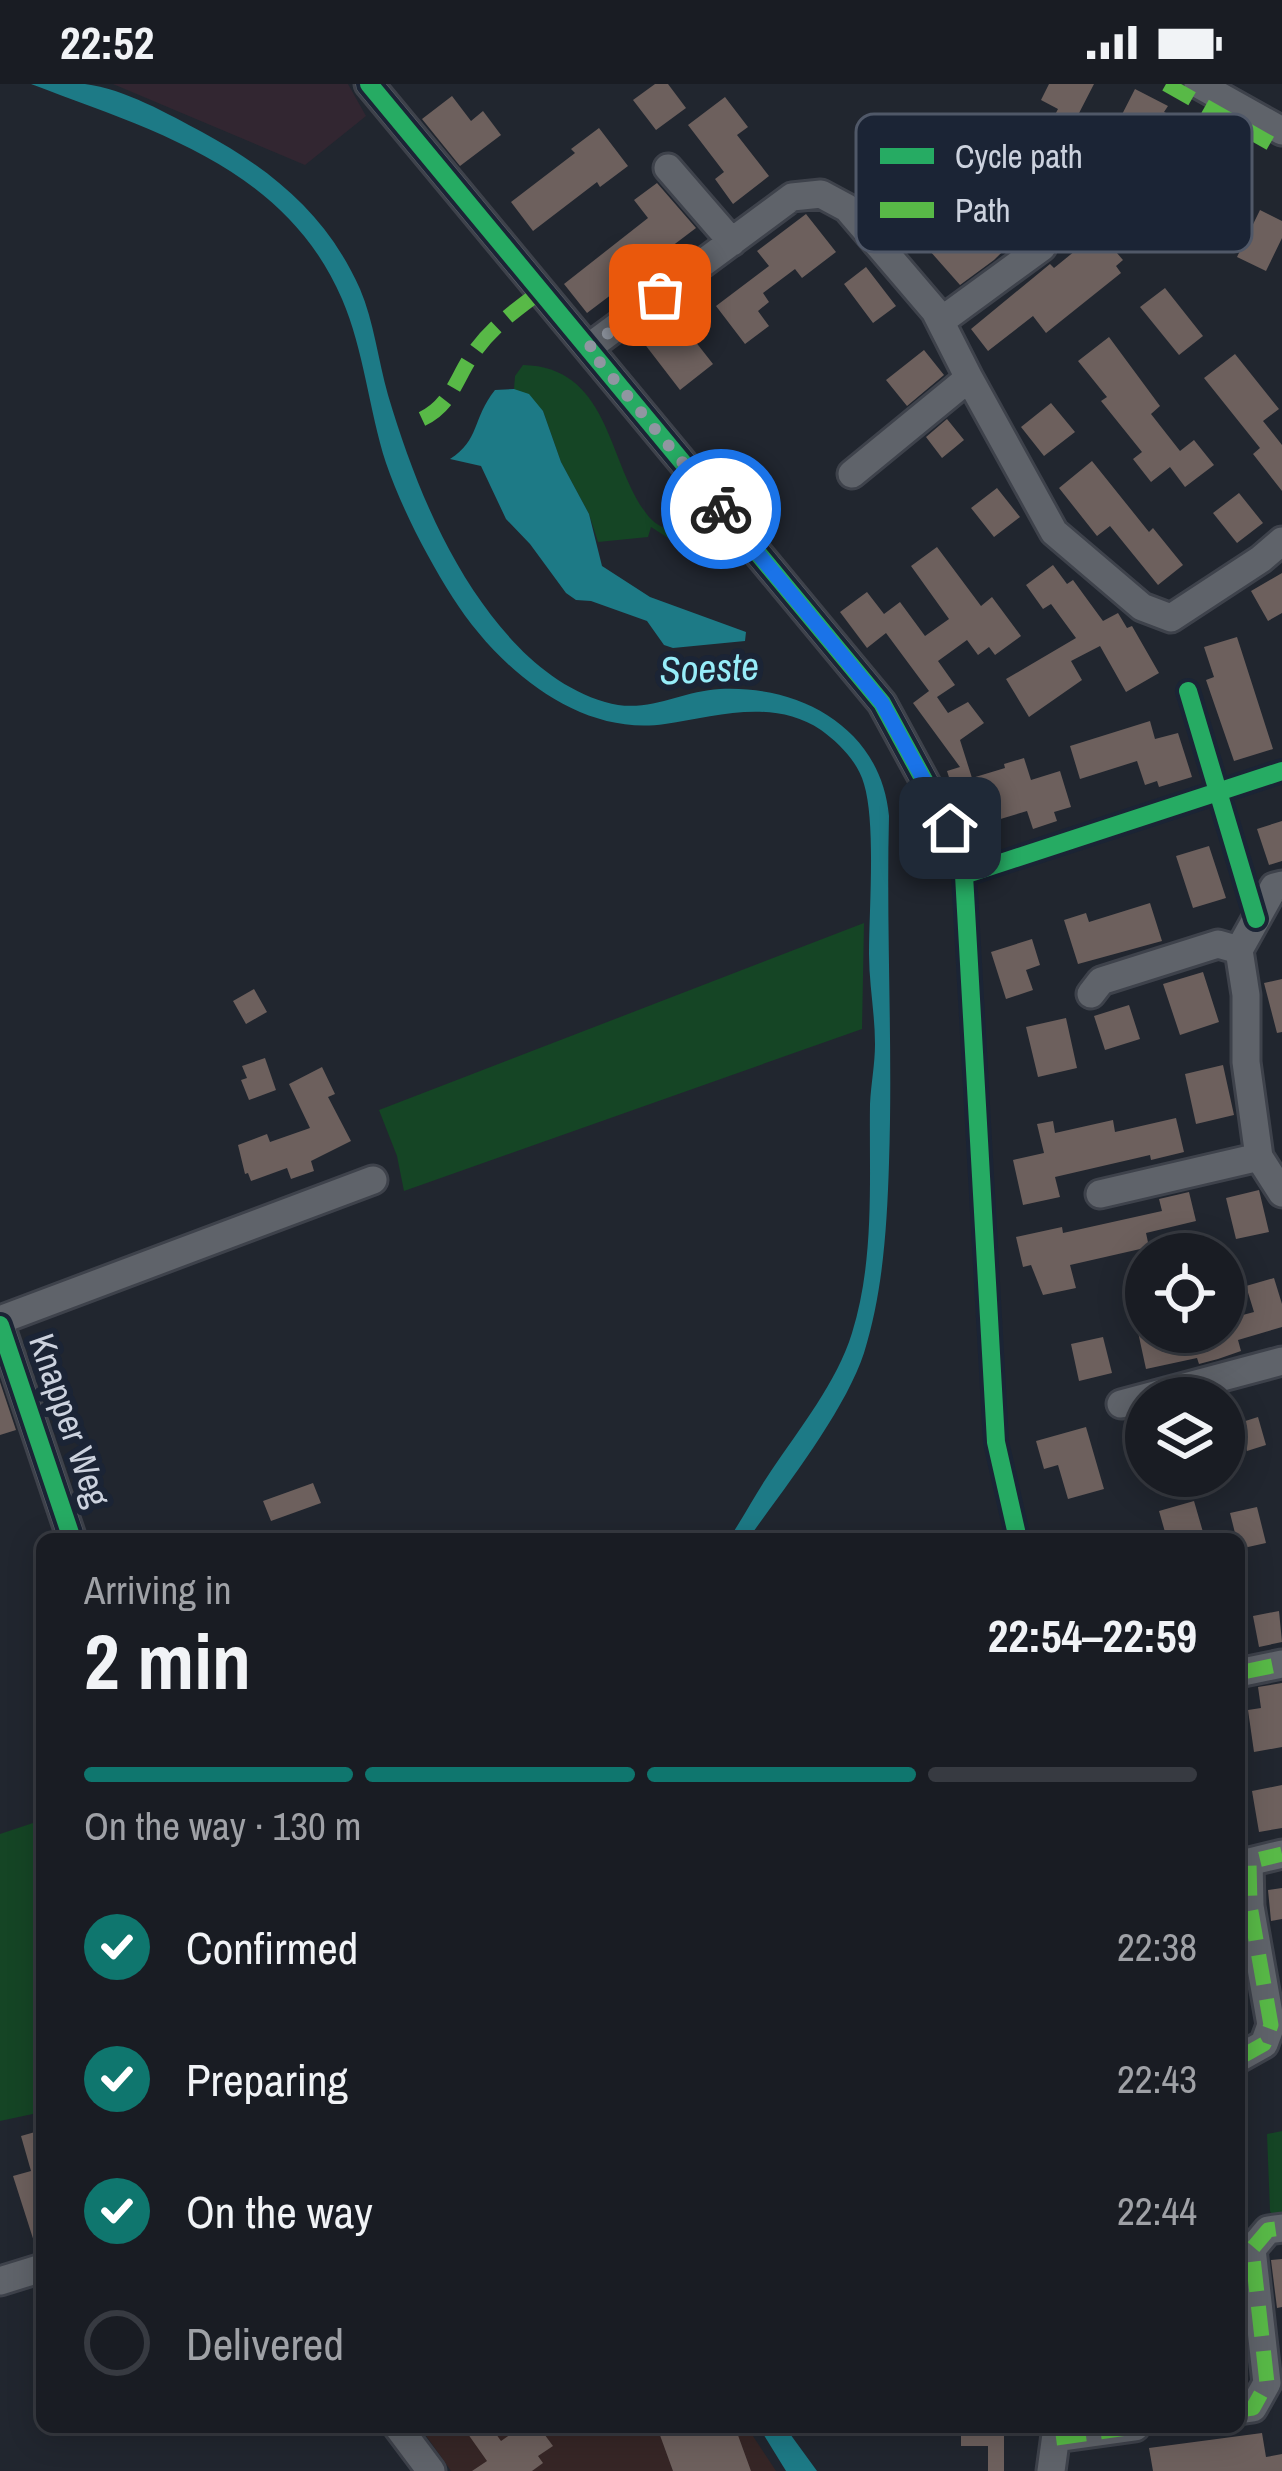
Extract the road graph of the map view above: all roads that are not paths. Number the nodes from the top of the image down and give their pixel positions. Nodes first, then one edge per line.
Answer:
1 (369, 84) edge
2 (1198, 84) edge
3 (1252, 114) edge
4 (1252, 114) edge
5 (1282, 131) edge
6 (668, 168) dead end
7 (856, 218) edge
8 (732, 242) junction
9 (884, 252) edge
10 (1036, 252) edge
11 (940, 321) junction
12 (588, 348) junction
13 (969, 378) junction
14 (852, 474) dead end
15 (1282, 541) edge
16 (950, 828) dead end
17 (1282, 885) edge
18 (1239, 950) junction
19 (1091, 994) dead end
20 (1259, 1157) junction
21 (373, 1180) dead end
22 (1282, 1193) edge
23 (1100, 1194) dead end
24 (0, 1322) edge
25 (1282, 1361) edge
26 (1121, 1404) dead end
27 (70, 1533) edge
28 (1282, 1664) edge
29 (1245, 1672) edge
30 (1282, 1854) edge
31 (1245, 2055) edge
32 (1282, 2228) edge
33 (36, 2270) edge
34 (0, 2282) edge
35 (1245, 2409) edge
36 (402, 2433) edge
37 (1057, 2433) edge
38 (431, 2471) edge
39 (1052, 2471) edge

1 - 12 street
2 - 4 street
3 - 5 street
6 - 8 street
7 - 8 street
8 - 12 street
9 - 11 street
10 - 11 street
11 - 13 street
12 - 16 street
13 - 14 street
13 - 15 street
17 - 18 street
18 - 19 street
18 - 20 street
20 - 22 street
20 - 23 street
21 - 24 street
24 - 27 street, Knapper Weg
25 - 26 street
28 - 29 street
30 - 31 street
32 - 35 street
33 - 34 street
36 - 38 street
37 - 39 street

